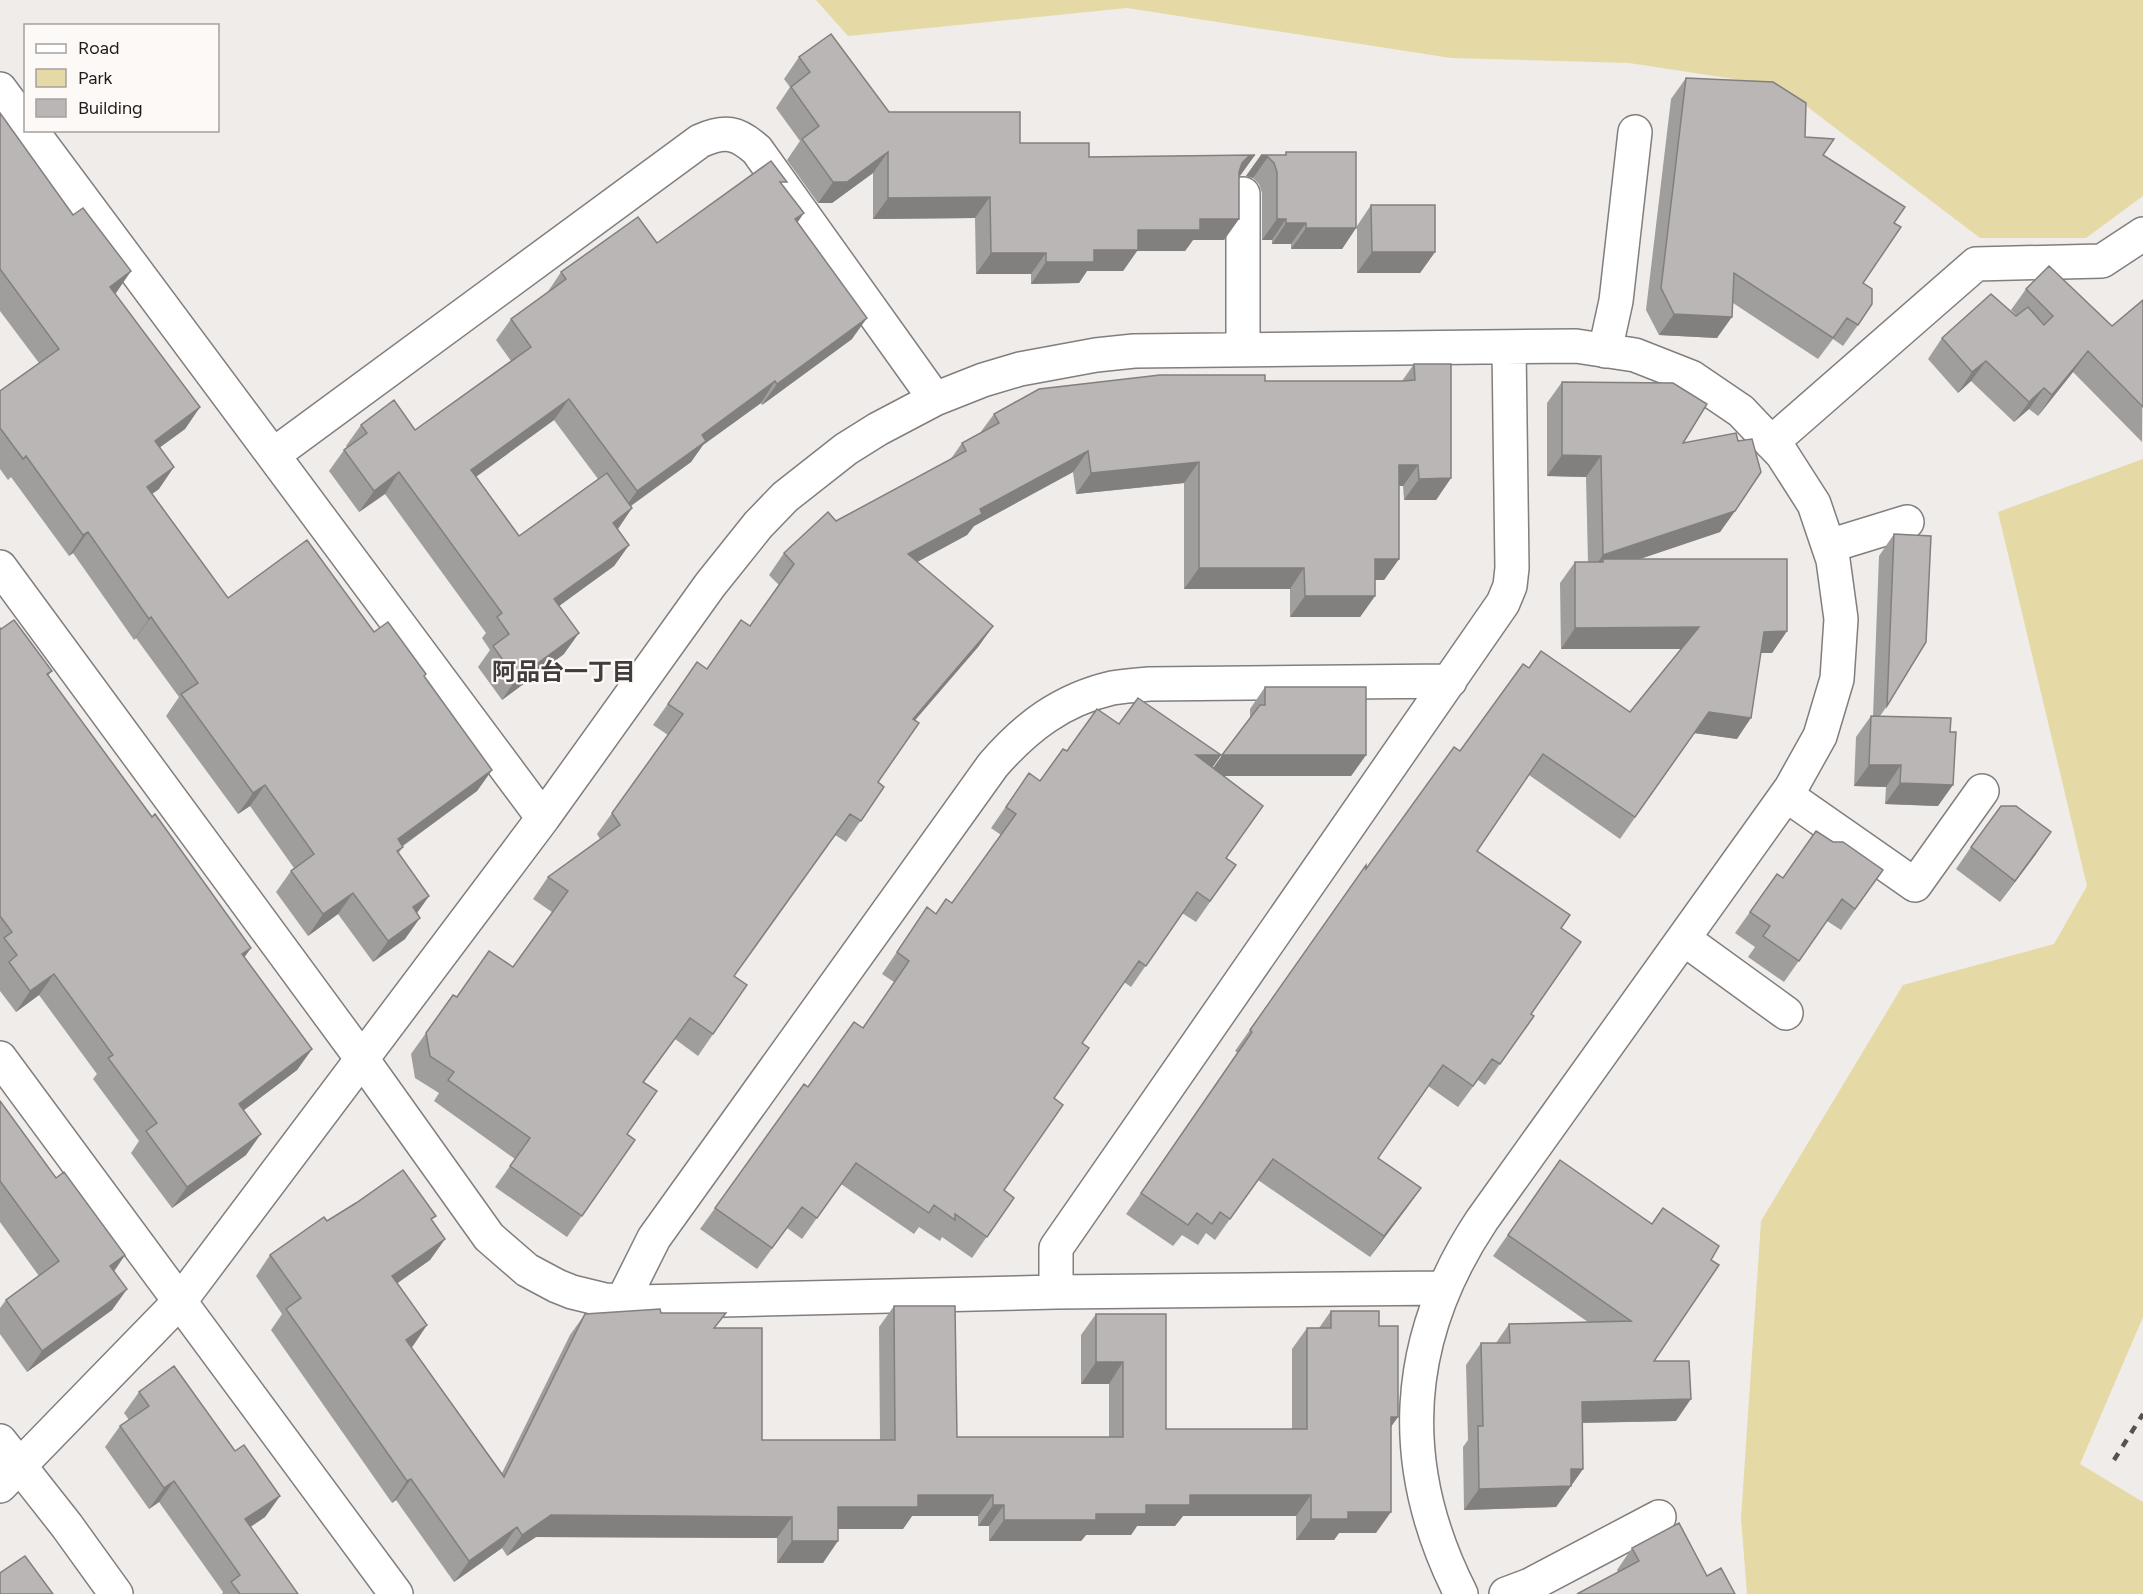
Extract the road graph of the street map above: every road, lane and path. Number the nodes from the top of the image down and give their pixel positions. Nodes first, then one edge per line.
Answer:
1 (0, 90) edge
2 (24, 121) edge
3 (32, 132) edge
4 (1635, 132) dead end
5 (1243, 194) dead end
6 (2143, 234) edge
7 (1509, 347) junction
8 (1243, 350) junction
9 (1605, 351) junction
10 (935, 399) junction
11 (1771, 443) junction
12 (273, 455) junction
13 (1907, 522) dead end
14 (1829, 546) junction
15 (0, 567) edge
16 (1450, 681) junction
17 (1982, 790) dead end
18 (1786, 795) junction
19 (543, 818) junction
20 (1684, 939) junction
21 (1786, 1013) dead end
22 (0, 1058) edge
23 (362, 1059) junction
24 (1444, 1288) junction
25 (1056, 1292) junction
26 (180, 1301) junction
27 (622, 1302) junction
28 (6, 1465) edge
29 (1659, 1517) dead end
30 (116, 1594) edge
31 (396, 1594) edge
32 (1461, 1594) edge
33 (1506, 1594) edge

1 - 2 street
3 - 12 street
4 - 9 street
5 - 8 street
6 - 11 street
7 - 8 street
7 - 9 street
7 - 16 street
8 - 10 street
9 - 11 street
10 - 12 street
10 - 19 street
11 - 14 street
12 - 19 street
13 - 14 street
14 - 18 street
15 - 23 street
16 - 25 street
16 - 27 street
17 - 18 street
18 - 20 street
19 - 23 street
20 - 21 street
20 - 24 street
22 - 26 street
23 - 26 street
23 - 27 street
24 - 25 street
24 - 32 street
25 - 27 street
26 - 28 street
26 - 31 street
28 - 30 street
29 - 33 street

